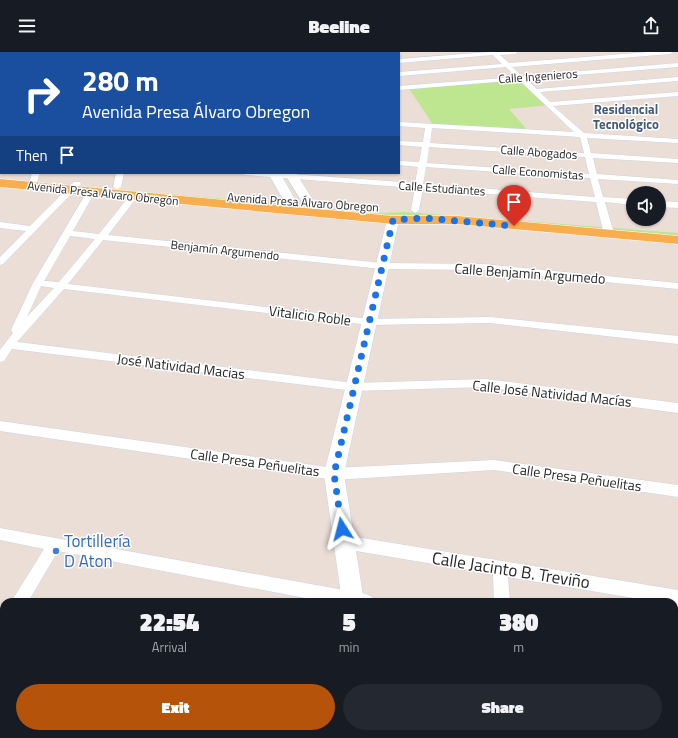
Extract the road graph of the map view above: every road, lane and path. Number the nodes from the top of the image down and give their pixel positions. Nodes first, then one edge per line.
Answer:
1 (515, 52) edge
2 (610, 52) edge
3 (670, 52) edge
4 (494, 53) edge
5 (616, 56) junction
6 (400, 61) edge
7 (507, 65) junction
8 (678, 65) edge
9 (635, 69) junction
10 (400, 74) edge
11 (520, 77) junction
12 (678, 79) edge
13 (653, 81) junction
14 (400, 87) edge
15 (535, 91) junction
16 (676, 96) edge
17 (548, 104) junction
18 (400, 124) edge
19 (429, 126) junction
20 (583, 136) junction
21 (678, 141) edge
22 (400, 143) edge
23 (426, 145) junction
24 (588, 155) junction
25 (678, 161) edge
26 (400, 163) edge
27 (423, 164) junction
28 (120, 174) edge
29 (275, 174) edge
30 (291, 175) edge
31 (593, 176) junction
32 (0, 177) edge
33 (35, 177) edge
34 (678, 182) edge
35 (0, 183) edge
36 (419, 186) junction
37 (74, 187) junction
38 (117, 187) junction
39 (91, 192) junction
40 (134, 196) junction
41 (599, 199) junction
42 (626, 201) edge
43 (206, 203) joint
44 (666, 204) edge
45 (678, 205) edge
46 (293, 206) junction
47 (312, 208) junction
48 (416, 210) junction
49 (393, 220) junction
50 (0, 226) edge
51 (33, 229) junction
52 (607, 230) junction
53 (678, 230) edge
54 (68, 233) junction
55 (101, 237) junction
56 (678, 240) edge
57 (0, 262) edge
58 (382, 266) junction
59 (38, 283) junction
60 (61, 286) junction
61 (678, 286) edge
62 (369, 322) junction
63 (678, 340) edge
64 (10, 343) junction
65 (0, 358) edge
66 (354, 387) junction
67 (678, 408) edge
68 (0, 426) edge
69 (334, 474) junction
70 (678, 491) edge
71 (0, 534) edge
72 (344, 542) junction
73 (54, 545) junction
74 (500, 568) junction
75 (21, 598) edge
76 (341, 598) edge
77 (356, 598) edge
78 (502, 598) edge
79 (678, 598) edge

1 - 4 street
2 - 5 street
3 - 5 street
4 - 6 street
4 - 7 street
5 - 7 street
5 - 9 street
7 - 10 street
7 - 11 street
8 - 9 street, Calle Ingenieros
9 - 11 street, Calle Ingenieros
9 - 13 street
11 - 14 street, Calle Ingenieros
11 - 15 street
12 - 13 street
13 - 15 street
13 - 16 street
15 - 17 street
16 - 17 street
17 - 20 street
18 - 19 street
19 - 20 street
19 - 23 street
20 - 21 street
20 - 24 street
22 - 23 street, Calle Abogados
23 - 24 street, Calle Abogados
23 - 27 street
24 - 25 street, Calle Abogados
24 - 31 street
26 - 27 street, Calle Economistas
27 - 31 street, Calle Economistas
27 - 36 street
28 - 38 street
29 - 30 street, Calle Estudiantes
29 - 46 street
30 - 36 street, Calle Estudiantes
30 - 47 street
31 - 34 street, Calle Economistas
31 - 41 street
32 - 33 main road, Avenida Presa Álvaro Obregon
33 - 37 main road, Avenida Presa Álvaro Obregon
35 - 37 main road, Avenida Presa Álvaro Obregón
36 - 41 street, Calle Estudiantes
36 - 48 street
37 - 38 main road, Avenida Presa Álvaro Obregon
37 - 39 main road, Avenida Presa Álvaro Obregón
37 - 51 street
38 - 46 main road, Avenida Presa Álvaro Obregon
39 - 40 main road, Avenida Presa Álvaro Obregón
39 - 54 street
40 - 43 main road, Avenida Presa Álvaro Obregón
40 - 55 street
41 - 42 street, Calle Estudiantes
41 - 52 street
43 - 46 main road, Avenida Presa Álvaro Obregon
44 - 45 street
46 - 47 main road, Avenida Presa Álvaro Obregon
47 - 48 main road, Avenida Presa Álvaro Obregon
47 - 49 main road, Avenida Presa Álvaro Obregon
48 - 52 main road, Avenida Presa Álvaro Obregon
49 - 52 main road, Avenida Presa Álvaro Obregon
49 - 58 street
50 - 51 street
51 - 57 street
52 - 53 main road, Avenida Presa Álvaro Obregon
52 - 56 main road
54 - 55 street, Benjamín Argumendo
54 - 59 street
55 - 58 street, Benjamín Argumendo
55 - 60 street
58 - 61 street, Calle Benjamín Argumedo
58 - 62 street
59 - 60 street, Vitalicio Roble
59 - 64 street
60 - 62 street, Vitalicio Roble
60 - 64 street
62 - 63 street, Vitalicio Roble
62 - 66 street
64 - 65 street
64 - 66 street, José Natividad Macias
66 - 67 street, Calle José Natividad Macías
66 - 69 street
68 - 69 street, Calle Presa Peñuelitas
69 - 70 street, Calle Presa Peñuelitas
69 - 72 street
71 - 73 street
72 - 74 street, Calle Jacinto B. Treviño
72 - 77 street
73 - 75 street
73 - 76 street
74 - 78 street
74 - 79 street, Calle Jacinto B. Treviño

